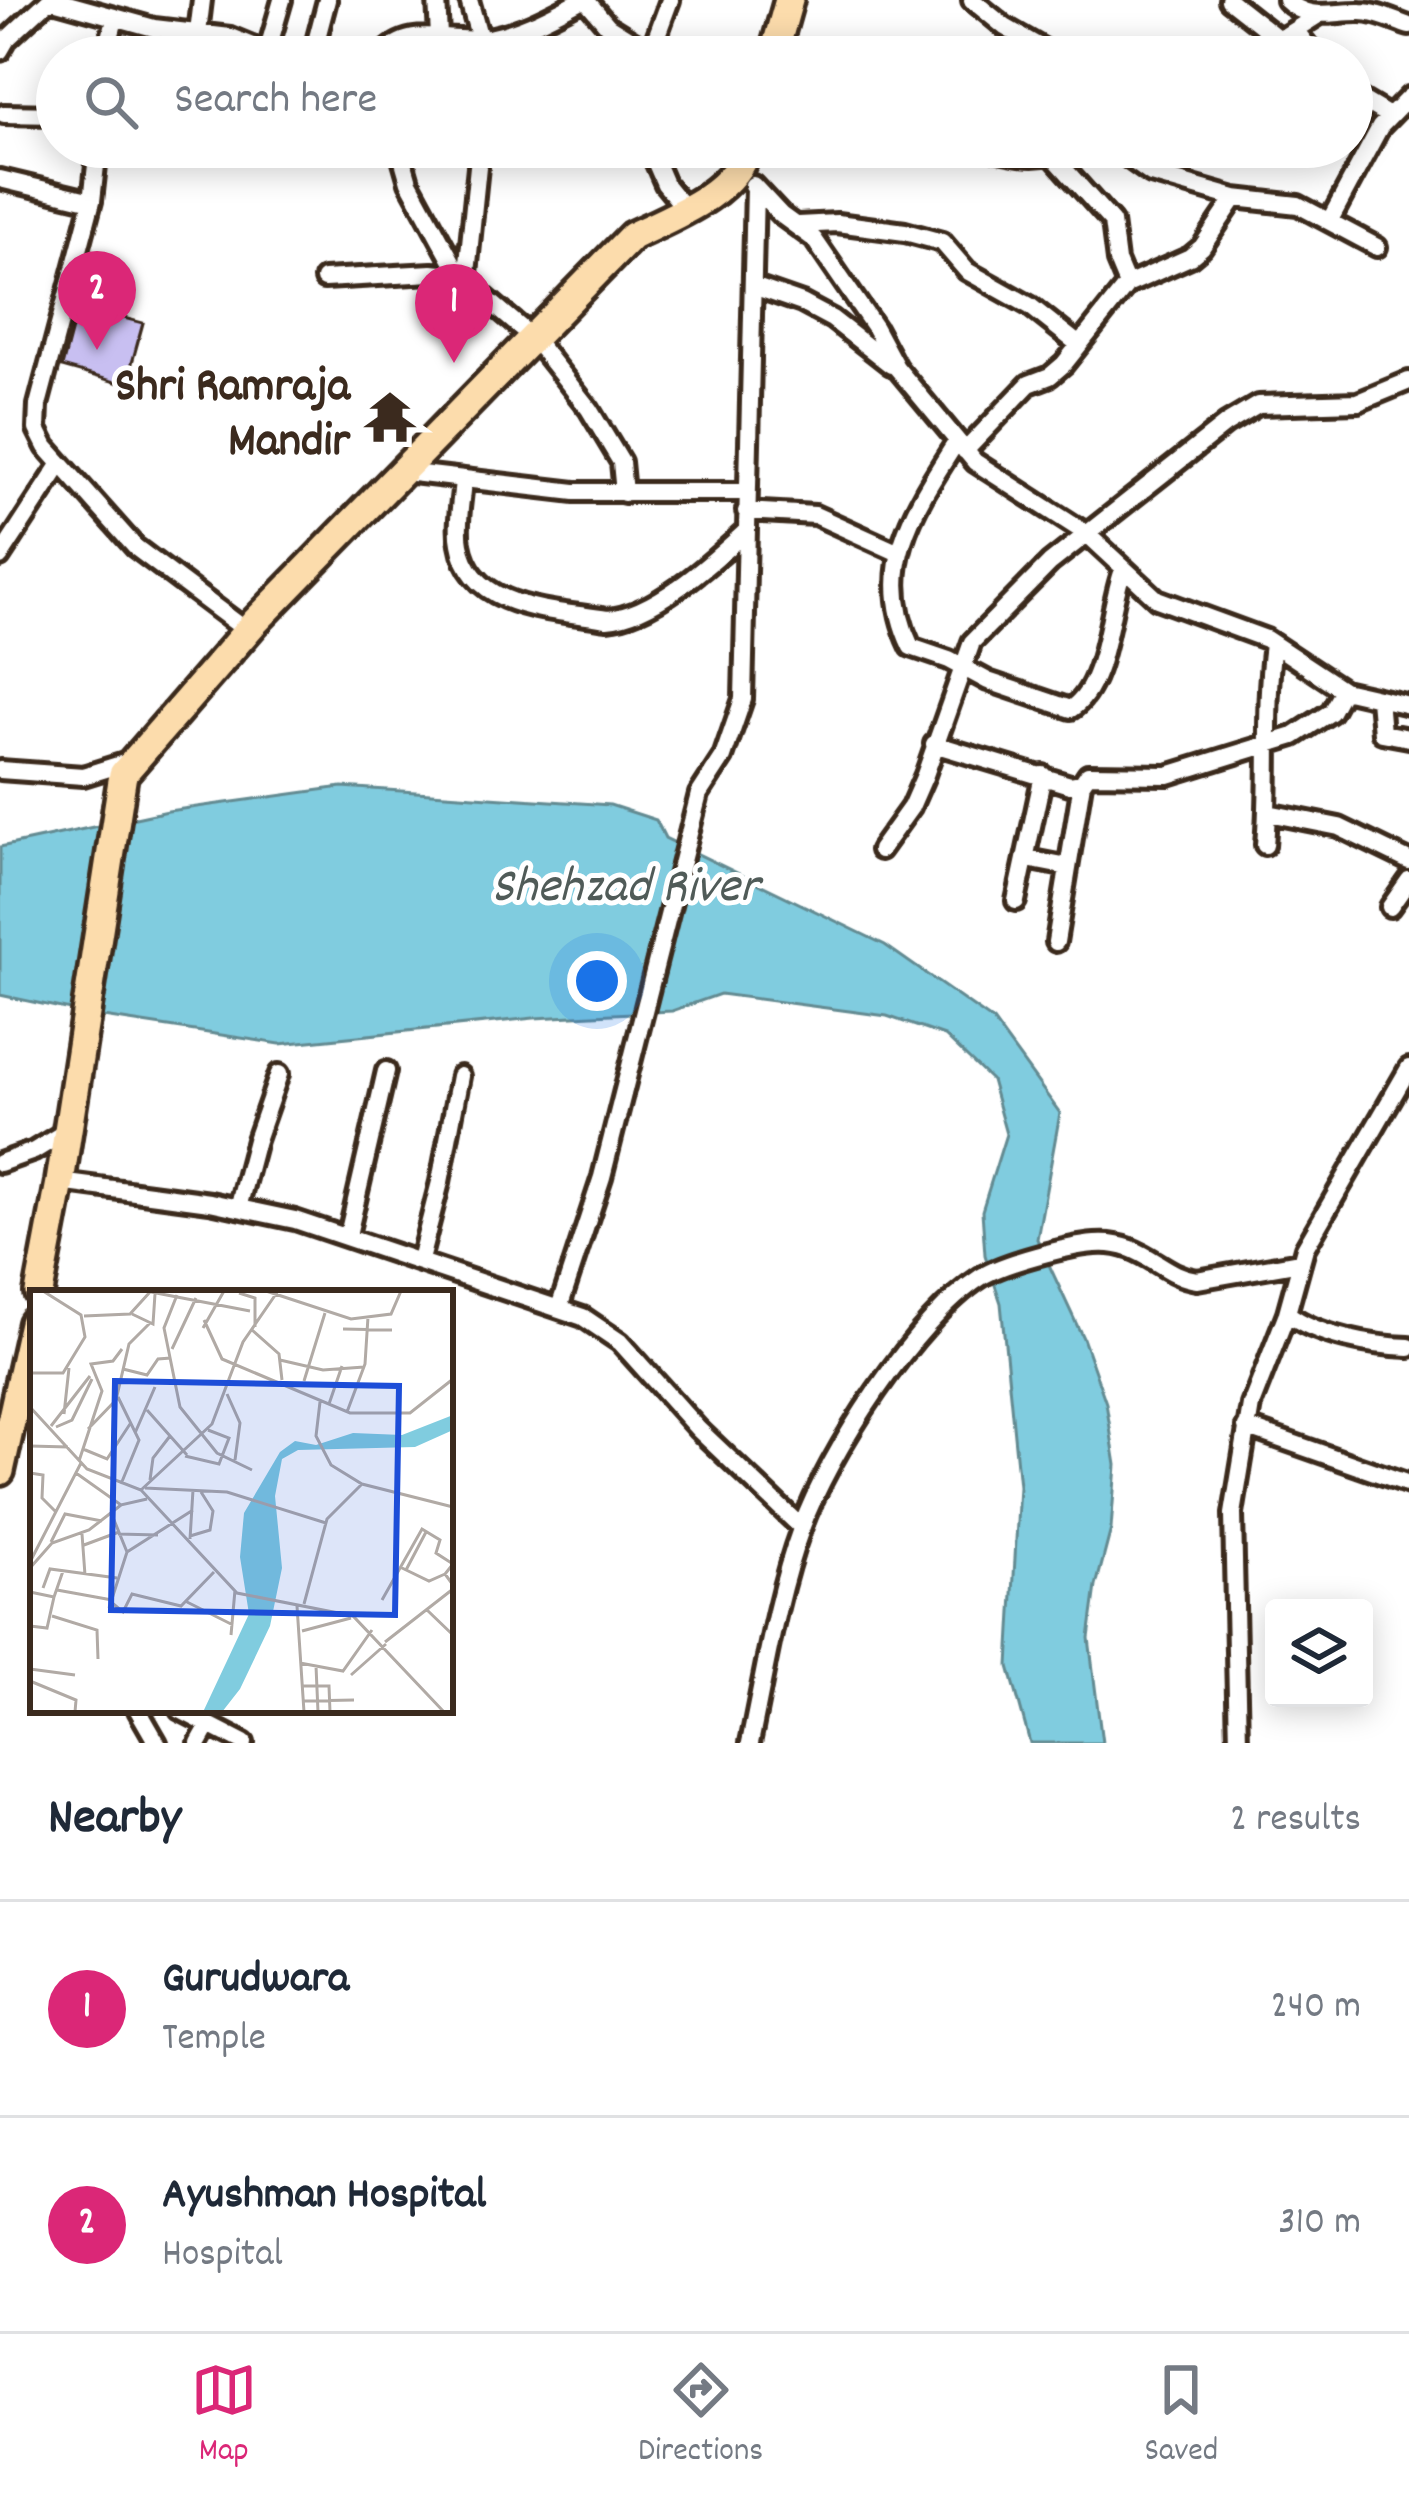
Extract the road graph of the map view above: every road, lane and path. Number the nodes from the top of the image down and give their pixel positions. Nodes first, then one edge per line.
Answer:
1 (202, 0) edge
2 (282, 0) edge
3 (327, 0) edge
4 (436, 0) edge
5 (469, 0) edge
6 (584, 0) edge
7 (670, 0) edge
8 (789, 0) edge
9 (972, 0) edge
10 (1229, 0) edge
11 (1286, 0) edge
12 (57, 1) edge
13 (1321, 14) junction
14 (115, 20) junction
15 (1409, 26) edge
16 (198, 33) junction
17 (439, 35) junction
18 (111, 36) edge
19 (217, 36) edge
20 (276, 36) edge
21 (318, 36) edge
22 (427, 36) edge
23 (443, 36) edge
24 (474, 36) edge
25 (499, 36) edge
26 (622, 36) edge
27 (656, 36) edge
28 (783, 36) edge
29 (1021, 36) edge
30 (1288, 36) joint
31 (2, 42) edge
32 (1409, 97) edge
33 (1373, 106) edge
34 (1, 114) edge
35 (36, 115) edge
36 (1389, 116) junction
37 (1373, 144) edge
38 (96, 168) edge
39 (405, 168) edge
40 (477, 168) edge
41 (658, 168) edge
42 (748, 168) edge
43 (1071, 168) edge
44 (1143, 168) edge
45 (1360, 168) edge
46 (0, 179) edge
47 (1235, 198) junction
48 (92, 201) junction
49 (686, 210) junction
50 (1330, 220) junction
51 (798, 225) junction
52 (1377, 247) dead end
53 (324, 279) dead end
54 (463, 279) junction
55 (1127, 285) junction
56 (753, 286) junction
57 (533, 338) junction
58 (1078, 344) junction
59 (896, 367) junction
60 (1409, 381) edge
61 (961, 446) junction
62 (60, 465) junction
63 (404, 472) junction
64 (463, 478) junction
65 (624, 493) junction
66 (746, 502) junction
67 (746, 532) junction
68 (1087, 534) junction
69 (899, 553) junction
70 (0, 557) edge
71 (1123, 569) junction
72 (247, 631) junction
73 (1273, 644) junction
74 (961, 669) junction
75 (1343, 689) junction
76 (1378, 699) junction
77 (1409, 705) edge
78 (1409, 738) edge
79 (1269, 743) junction
80 (934, 744) junction
81 (130, 766) junction
82 (0, 770) edge
83 (1043, 776) junction
84 (1082, 784) junction
85 (1268, 813) junction
86 (1265, 845) dead end
87 (880, 850) dead end
88 (1027, 859) junction
89 (1409, 861) edge
90 (1068, 866) junction
91 (1409, 880) edge
92 (1016, 902) dead end
93 (1390, 907) dead end
94 (1056, 942) dead end
95 (1409, 1069) edge
96 (386, 1071) dead end
97 (279, 1074) dead end
98 (460, 1076) dead end
99 (65, 1132) junction
100 (0, 1163) edge
101 (60, 1182) junction
102 (238, 1208) junction
103 (348, 1235) junction
104 (420, 1260) junction
105 (1300, 1262) junction
106 (40, 1290) edge
107 (559, 1309) junction
108 (1287, 1313) junction
109 (30, 1336) edge
110 (1409, 1346) edge
111 (1246, 1427) junction
112 (0, 1471) edge
113 (1409, 1484) edge
114 (801, 1527) junction
115 (140, 1713) edge
116 (186, 1713) edge
117 (209, 1725) junction
118 (157, 1743) edge
119 (199, 1743) edge
120 (244, 1743) edge
121 (750, 1743) edge
122 (1238, 1743) edge

1 - 16 street
2 - 20 street
3 - 21 street
4 - 17 street
5 - 24 street
6 - 25 street
6 - 26 street
7 - 27 street
8 - 28 main road
9 - 29 street
10 - 30 street
11 - 13 street
12 - 14 street
12 - 31 street
13 - 15 street
13 - 30 street
14 - 16 street
14 - 18 street
16 - 19 street
17 - 22 street
17 - 23 street
32 - 36 street
33 - 36 street
34 - 35 street
36 - 37 street
38 - 48 street
39 - 54 street
40 - 54 street
41 - 49 street
42 - 49 main road
42 - 51 street
42 - 56 street
43 - 55 street
44 - 47 street
45 - 50 street
46 - 48 street
47 - 50 street
47 - 55 street
48 - 62 street
49 - 57 main road
50 - 52 street
51 - 58 street
51 - 59 street
53 - 54 street
54 - 57 street
55 - 58 street
56 - 59 street
56 - 66 street
57 - 63 main road
57 - 65 street
58 - 61 street
59 - 61 street
60 - 68 street
61 - 68 street
61 - 69 street
62 - 70 street
62 - 72 street
63 - 64 street
63 - 72 main road
64 - 65 street
64 - 67 street
65 - 66 street
66 - 67 street
66 - 69 street
67 - 107 street
68 - 71 street
68 - 74 street
69 - 74 street
71 - 73 street
71 - 74 street
72 - 81 main road
73 - 75 street
73 - 79 street
74 - 80 street
75 - 76 street
75 - 79 street
76 - 77 street
76 - 78 street
79 - 84 street
79 - 85 street
80 - 83 street
80 - 87 street
81 - 82 street
81 - 99 main road
83 - 84 street
83 - 88 street
84 - 90 street
85 - 86 street
85 - 89 street
88 - 90 street
88 - 92 street
90 - 94 street
91 - 93 street
95 - 105 street
96 - 103 street
97 - 102 street
98 - 104 street
99 - 100 street
99 - 101 main road
101 - 102 street
101 - 106 main road
102 - 103 street
103 - 104 street
104 - 107 street
105 - 108 street
105 - 114 street
107 - 114 street
108 - 110 street
108 - 111 street
109 - 112 main road
111 - 113 street
111 - 122 street
114 - 121 street
115 - 118 street
116 - 117 street
117 - 119 street
117 - 120 street

